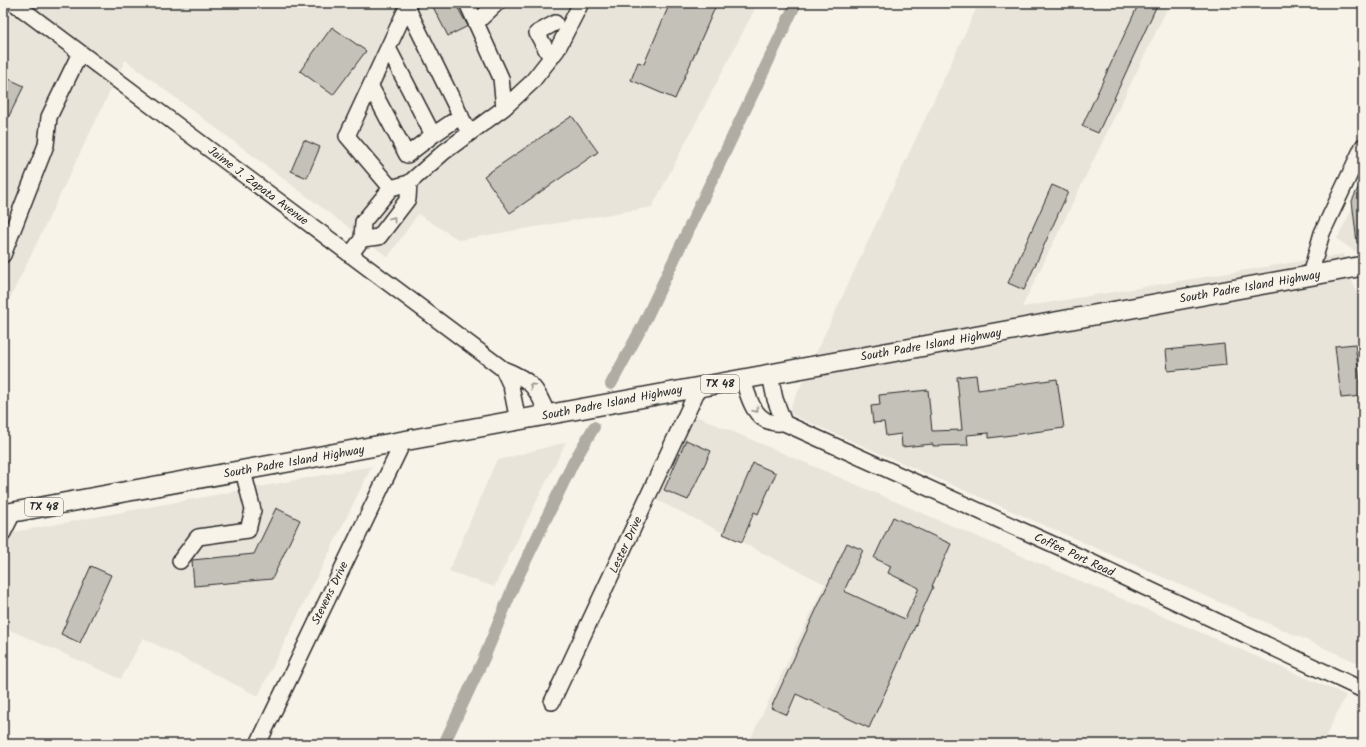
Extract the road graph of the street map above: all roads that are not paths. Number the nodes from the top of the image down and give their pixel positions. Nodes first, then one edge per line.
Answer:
1 (14, 3) edge
2 (467, 3) edge
3 (497, 3) edge
4 (581, 3) edge
5 (408, 5) edge
6 (476, 23) junction
7 (555, 23) dead end
8 (388, 48) junction
9 (80, 53) junction
10 (551, 58) junction
11 (371, 87) junction
12 (504, 108) junction
13 (460, 116) junction
14 (469, 133) junction
15 (433, 136) junction
16 (1363, 146) edge
17 (409, 183) junction
18 (391, 188) junction
19 (362, 240) junction
20 (3, 255) edge
21 (350, 255) junction
22 (1363, 266) edge
23 (1310, 275) junction
24 (503, 369) junction
25 (770, 375) junction
26 (743, 380) junction
27 (699, 387) junction
28 (548, 416) junction
29 (518, 421) junction
30 (784, 423) junction
31 (403, 442) junction
32 (243, 471) junction
33 (8, 514) edge
34 (3, 532) edge
35 (180, 561) dead end
36 (1363, 690) edge
37 (552, 702) dead end
38 (258, 744) edge

1 - 9 street, Jaime J. Zapata Avenue
2 - 6 street
3 - 6 street
4 - 10 street
5 - 8 street
5 - 13 street
6 - 12 street
7 - 10 street
8 - 11 street
8 - 15 street
9 - 20 street
9 - 21 street, Jaime J. Zapata Avenue
10 - 12 street
11 - 15 street
11 - 18 street
12 - 14 street
13 - 14 street
13 - 15 street
14 - 17 street
16 - 23 street
17 - 18 street
19 -> 17 street
18 - 19 street
19 - 21 street
21 - 24 street, Jaime J. Zapata Avenue
22 - 23 main road, South Padre Island Highway / TX 48
23 - 25 main road, South Padre Island Highway / TX 48
28 -> 24 street, Jaime J. Zapata Avenue
24 - 29 street, Jaime J. Zapata Avenue
25 - 26 main road, South Padre Island Highway / TX 48
25 - 30 street
26 - 27 main road, South Padre Island Highway / TX 48
26 -> 30 street, Coffee Port Road
27 - 28 main road, South Padre Island Highway / TX 48
27 - 37 street, Lester Drive
28 - 29 main road, South Padre Island Highway / TX 48
29 - 31 main road, South Padre Island Highway / TX 48
30 - 36 street, Coffee Port Road
31 - 32 main road, South Padre Island Highway / TX 48
31 - 38 street, Stevens Drive
32 - 33 main road, South Padre Island Highway / TX 48
32 - 35 street
33 - 34 street

